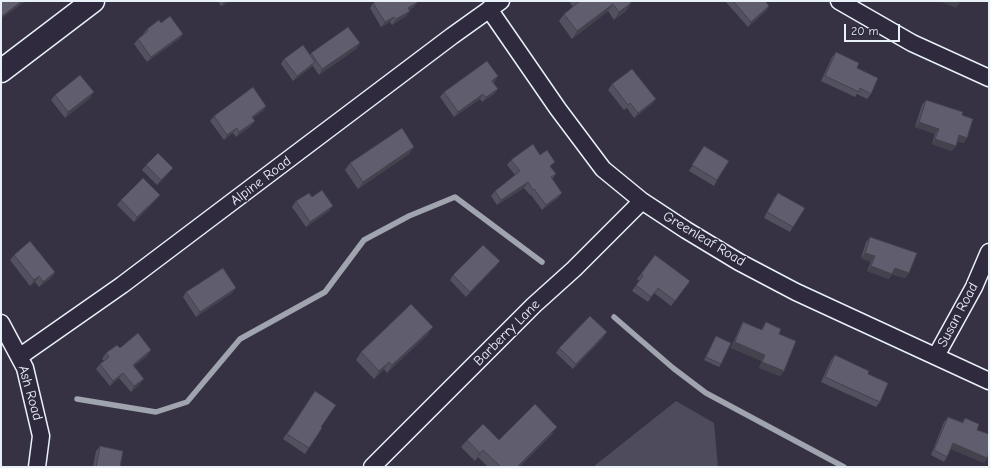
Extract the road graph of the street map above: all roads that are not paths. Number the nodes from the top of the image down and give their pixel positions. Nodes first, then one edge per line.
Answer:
1 (93, 1) edge
2 (839, 1) edge
3 (495, 5) edge
4 (1, 71) edge
5 (989, 78) edge
6 (642, 201) junction
7 (989, 252) edge
8 (1, 323) edge
9 (936, 356) junction
10 (19, 357) junction
11 (989, 381) edge
12 (37, 467) edge
13 (372, 467) edge

1 - 4 street
2 - 5 street
3 - 6 street, Greenleaf Road
3 - 10 street, Alpine Road
6 - 9 street, Greenleaf Road
6 - 13 street, Barberry Lane
7 - 9 street, Susan Road
8 - 10 street, Ash Road
9 - 11 street, Greenleaf Road
10 - 12 street, Ash Road

